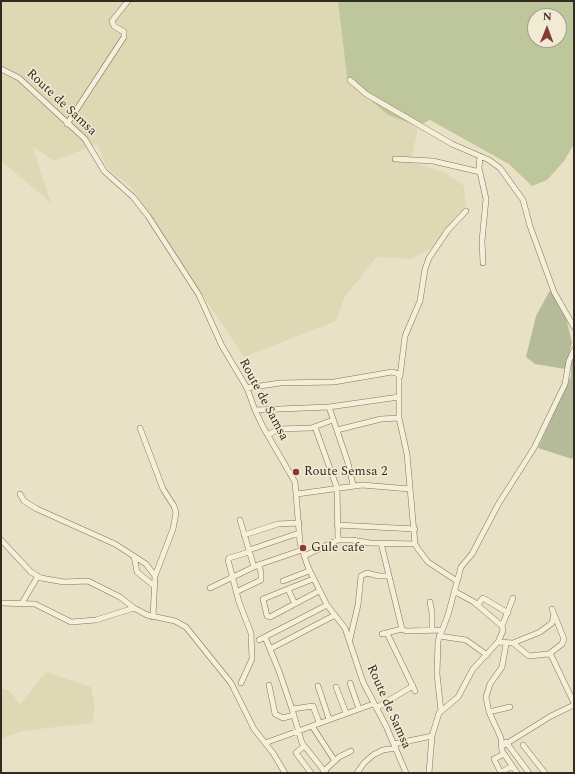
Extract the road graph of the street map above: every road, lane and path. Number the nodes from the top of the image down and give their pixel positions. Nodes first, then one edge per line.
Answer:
1 (128, 1) edge
2 (1, 69) edge
3 (350, 80) dead end
4 (67, 124) junction
5 (480, 156) junction
6 (395, 158) dead end
7 (480, 172) junction
8 (466, 211) dead end
9 (483, 263) dead end
10 (574, 327) edge
11 (574, 350) edge
12 (400, 377) junction
13 (247, 388) junction
14 (399, 397) junction
15 (329, 407) junction
16 (255, 410) junction
17 (399, 418) junction
18 (333, 420) junction
19 (315, 427) junction
20 (140, 428) dead end
21 (337, 430) junction
22 (268, 435) junction
23 (353, 485) junction
24 (337, 488) junction
25 (410, 489) junction
26 (20, 494) dead end
27 (297, 494) junction
28 (240, 520) dead end
29 (299, 523) junction
30 (337, 526) junction
31 (415, 529) junction
32 (299, 534) junction
33 (244, 535) junction
34 (1, 540) edge
35 (338, 540) junction
36 (381, 543) junction
37 (416, 544) junction
38 (249, 551) junction
39 (303, 553) junction
40 (134, 556) junction
41 (256, 566) junction
42 (309, 571) junction
43 (38, 576) junction
44 (155, 576) junction
45 (388, 576) junction
46 (231, 577) junction
47 (313, 578) junction
48 (283, 581) dead end
49 (457, 581) junction
50 (153, 585) junction
51 (210, 588) dead end
52 (288, 589) junction
53 (320, 591) junction
54 (454, 591) junction
55 (236, 592) junction
56 (514, 598) dead end
57 (430, 602) dead end
58 (1, 603) edge
59 (22, 603) junction
60 (295, 604) junction
61 (327, 605) junction
62 (477, 605) junction
63 (134, 608) junction
64 (508, 613) junction
65 (335, 615) junction
66 (153, 617) junction
67 (502, 626) junction
68 (402, 629) junction
69 (432, 630) junction
70 (442, 630) junction
71 (440, 636) junction
72 (264, 637) junction
73 (350, 639) junction
74 (259, 640) dead end
75 (498, 642) junction
76 (513, 643) junction
77 (506, 644) junction
78 (270, 649) junction
79 (549, 654) junction
80 (487, 655) junction
81 (241, 682) dead end
82 (350, 683) dead end
83 (269, 685) dead end
84 (318, 686) dead end
85 (336, 687) dead end
86 (574, 704) edge
87 (375, 706) junction
88 (510, 707) dead end
89 (360, 708) junction
90 (292, 709) junction
91 (441, 711) junction
92 (489, 712) junction
93 (346, 713) junction
94 (294, 715) junction
95 (329, 719) junction
96 (319, 722) junction
97 (312, 726) junction
98 (299, 730) junction
99 (432, 736) junction
100 (501, 738) junction
101 (265, 743) junction
102 (507, 743) junction
103 (523, 745) dead end
104 (304, 746) junction
105 (395, 746) junction
106 (501, 747) junction
107 (351, 751) dead end
108 (504, 754) junction
109 (335, 760) junction
110 (512, 766) junction
111 (324, 772) edge
112 (285, 773) edge
113 (312, 773) edge
114 (357, 773) edge
115 (406, 773) edge
116 (429, 773) edge
117 (501, 773) edge
118 (517, 773) edge
119 (529, 773) edge
120 (544, 773) edge

1 - 4 street
2 - 4 street, Route de Samsa
3 - 5 street
4 - 13 street, Route de Samsa
5 - 7 street
5 - 10 street
6 - 7 street
7 - 9 street
8 - 12 street
11 - 49 street
12 - 13 street
12 - 14 street
13 - 16 street, Route de Samsa
14 - 15 street
14 - 17 street
15 - 16 street
15 - 18 street
16 - 22 street, Route de Samsa
17 - 21 street
17 - 25 street
18 - 19 street
18 - 21 street
19 - 22 street
19 - 24 street
20 - 44 street
21 - 23 street
22 - 27 street, Route de Samsa
23 - 24 street
23 - 25 street
24 - 27 street
24 - 30 street
25 - 31 street
26 - 40 street
27 - 29 street, Route de Samsa
28 - 33 street
29 - 32 street, Route de Samsa
29 - 33 street
30 - 31 street
30 - 35 street
31 - 37 street
32 - 38 street
32 - 39 street, Route de Samsa
33 - 38 street
34 - 43 street
35 - 36 street
35 - 39 street
36 - 37 street
36 - 45 street
37 - 49 street
38 - 41 street
38 - 46 street
39 - 41 street
39 - 42 street, Route de Samsa
40 - 44 street
40 - 50 street
41 - 46 street
41 - 55 street
42 - 47 street, Route de Samsa
42 - 48 street
43 - 59 street
43 - 63 street
44 - 50 street
45 - 68 street
45 - 73 street
46 - 51 street
46 - 55 street
47 - 52 street
47 - 53 street, Route de Samsa
49 - 54 street
50 - 66 street
52 - 60 street
52 - 60 street
53 - 60 street
53 - 61 street, Route de Samsa
54 - 62 street
54 - 70 street
55 - 81 street
56 - 64 street
57 - 69 street
58 - 59 street
59 - 63 street
61 - 65 street, Route de Samsa
61 - 72 street
62 - 64 street
62 - 67 street
63 - 66 street
64 - 67 street
65 - 73 street, Route de Samsa
65 - 78 street
66 - 101 street
67 - 75 street
68 - 69 street
68 - 87 street
69 - 70 street
70 - 71 street
71 - 80 street
71 - 91 street
72 - 74 street
72 - 78 street
73 - 87 street, Route de Samsa
75 - 77 street
75 - 80 street
76 - 77 street
76 - 79 street
76 - 79 street
77 - 92 street
78 - 90 street
79 - 86 street
80 - 91 street
82 - 89 street
83 - 94 street
84 - 95 street
85 - 93 street
86 - 102 street
87 - 89 street
87 - 105 street, Route de Samsa
88 - 92 street
89 - 93 street
90 - 94 street
90 - 96 street
91 - 99 street
92 - 100 street
93 - 95 street
94 - 98 street
95 - 96 street
96 - 97 street
97 - 98 street
97 - 109 street
98 - 101 street
98 - 104 street
99 - 105 street
99 - 116 street
100 - 102 street
100 - 106 street
101 - 112 street
102 - 106 street
102 - 119 street
103 - 120 street
104 - 111 street
104 - 113 street
105 - 114 street
105 - 115 street, Route de Samsa
106 - 108 street
107 - 109 street
108 - 110 street
108 - 117 street
109 - 111 street
110 - 117 street
110 - 118 street

